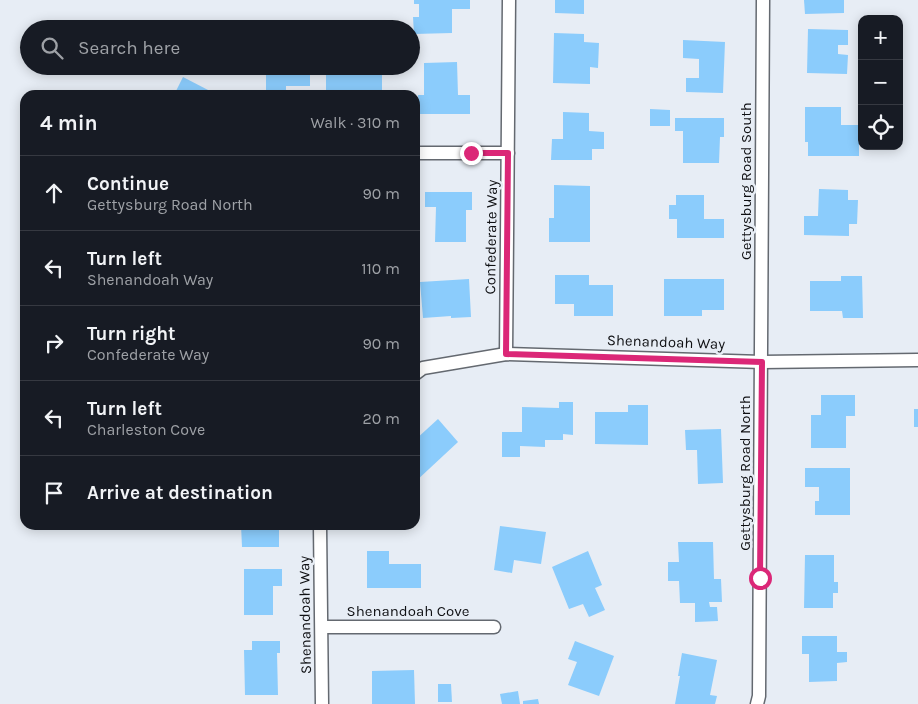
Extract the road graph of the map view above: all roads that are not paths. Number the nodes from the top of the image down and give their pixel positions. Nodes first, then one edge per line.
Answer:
1 (510, 0) edge
2 (763, 0) edge
3 (420, 153) edge
4 (508, 153) junction
5 (506, 354) junction
6 (918, 360) edge
7 (762, 362) junction
8 (420, 370) edge
9 (320, 530) edge
10 (322, 627) junction
11 (494, 627) dead end
12 (322, 704) edge
13 (757, 704) edge

1 - 4 street, Confederate Way
2 - 7 street, Gettysburg Road South
3 - 4 street
4 - 5 street, Confederate Way
5 - 7 street, Shenandoah Way
5 - 8 street, Shenandoah Way
6 - 7 street, Shenandoah Way
7 - 13 street, Gettysburg Road North
9 - 10 street, Shenandoah Way
10 - 11 street, Shenandoah Cove
10 - 12 street, Shenandoah Way

